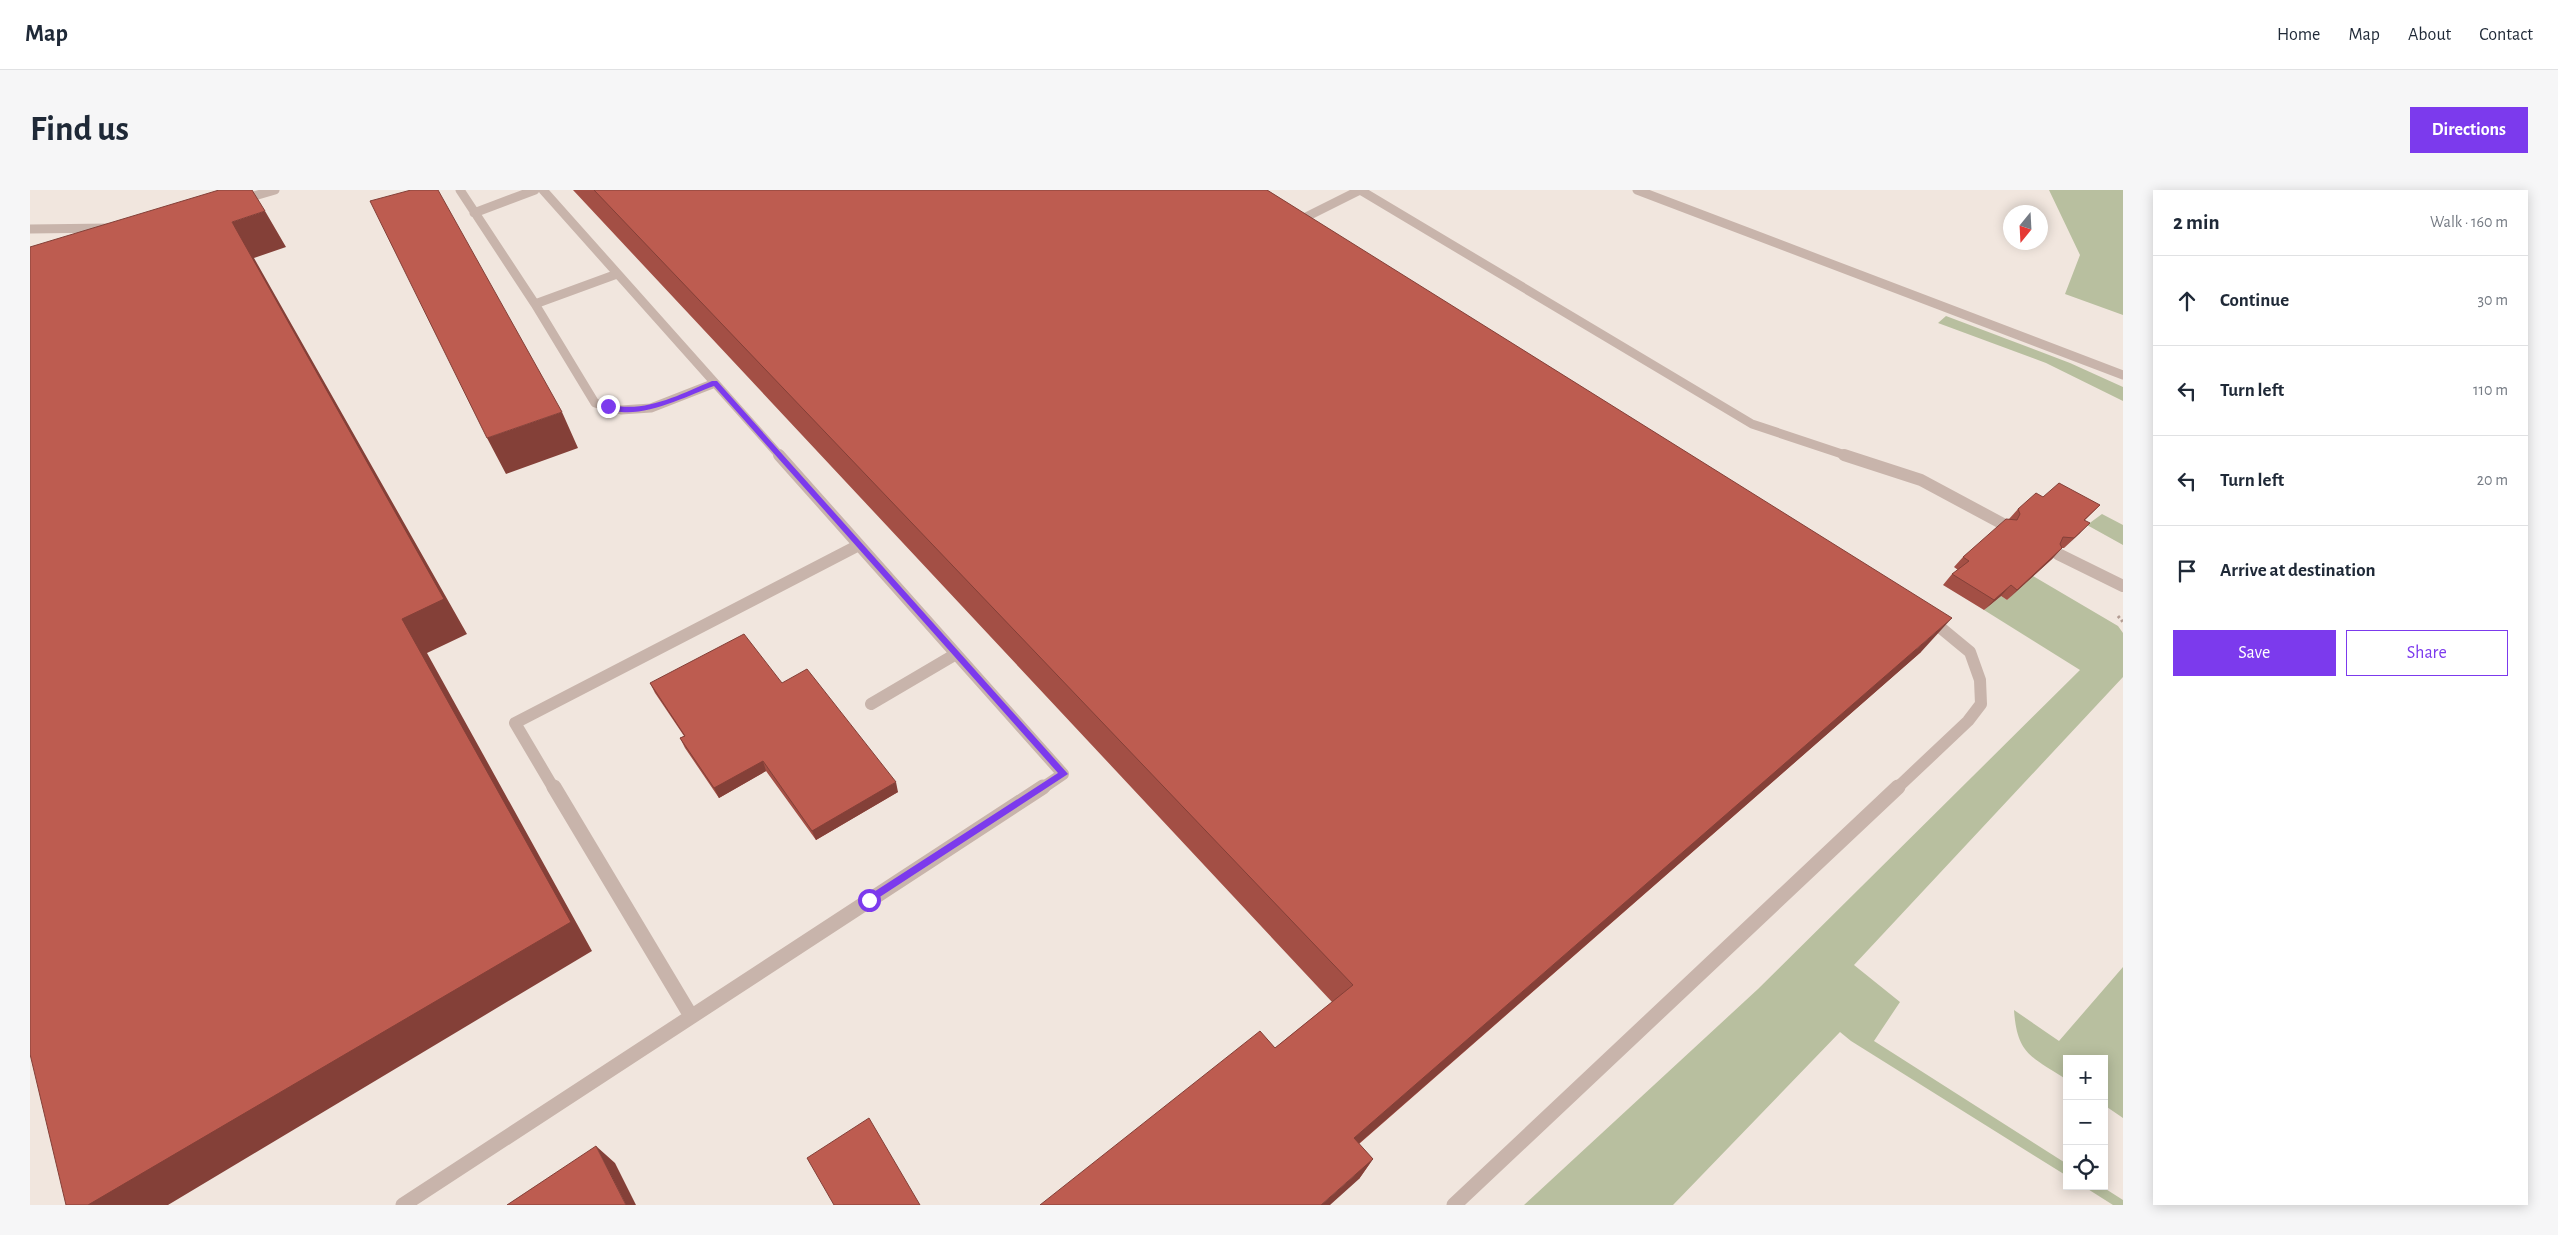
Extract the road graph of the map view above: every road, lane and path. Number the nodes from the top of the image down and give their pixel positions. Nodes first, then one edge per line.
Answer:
1 (275, 190) edge
2 (460, 190) edge
3 (535, 190) edge
4 (543, 190) edge
5 (1637, 190) edge
6 (228, 203) edge
7 (474, 213) junction
8 (1300, 221) edge
9 (118, 228) edge
10 (30, 229) edge
11 (617, 274) junction
12 (535, 304) junction
13 (2123, 375) edge
14 (715, 383) junction
15 (2003, 524) edge
16 (860, 545) junction
17 (2058, 554) edge
18 (2123, 586) edge
19 (1916, 610) edge
20 (956, 654) junction
21 (871, 704) dead end
22 (691, 1016) junction
23 (403, 1205) edge
24 (1454, 1205) edge

1 - 6 lane
2 - 7 lane
3 - 7 lane
4 - 11 lane
5 - 13 lane
7 - 12 lane
8 - 15 lane
9 - 10 lane
11 - 12 lane
11 - 14 lane
12 - 14 lane
14 - 16 lane
16 - 20 lane
16 - 22 lane
17 - 18 lane
19 - 24 lane
20 - 21 lane
20 - 22 lane
22 - 23 lane

